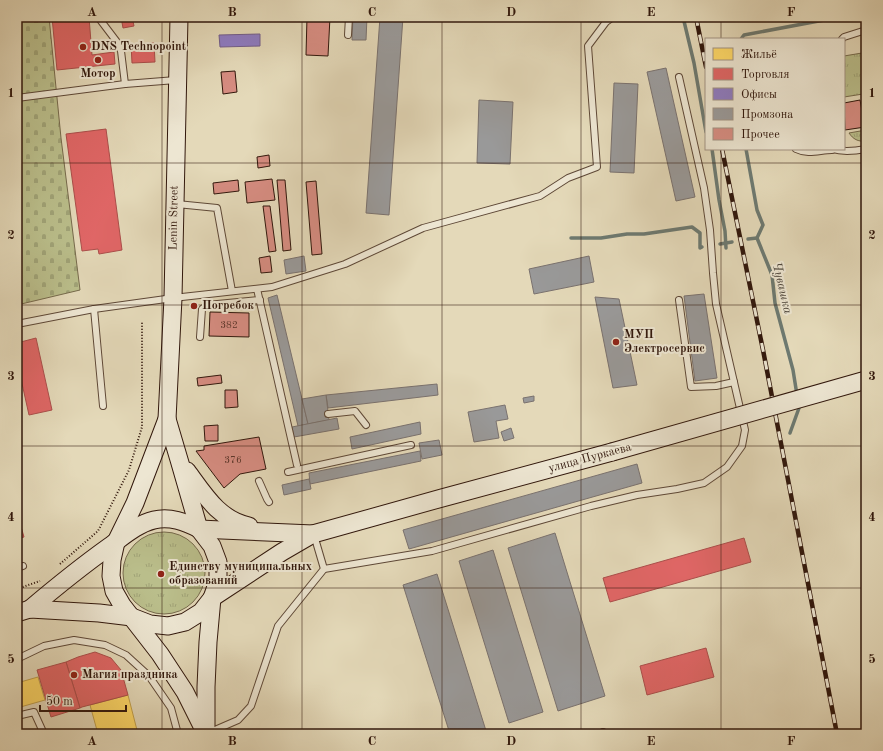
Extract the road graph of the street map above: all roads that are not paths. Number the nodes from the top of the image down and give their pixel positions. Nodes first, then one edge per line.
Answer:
1 (98, 17) edge
2 (179, 17) edge
3 (349, 17) edge
4 (613, 17) edge
5 (866, 30) edge
6 (348, 35) dead end
7 (843, 38) edge
8 (679, 77) dead end
9 (178, 80) junction
10 (125, 84) junction
11 (17, 98) edge
12 (866, 149) edge
13 (798, 150) edge
14 (823, 150) edge
15 (842, 150) edge
16 (175, 204) junction
17 (258, 288) junction
18 (232, 291) junction
19 (173, 298) junction
20 (260, 300) junction
21 (679, 300) dead end
22 (94, 309) junction
23 (17, 324) edge
24 (200, 337) dead end
25 (866, 380) edge
26 (734, 382) junction
27 (685, 385) dead end
28 (691, 387) junction
29 (103, 406) dead end
30 (328, 414) dead end
31 (167, 419) junction
32 (366, 425) dead end
33 (411, 445) dead end
34 (180, 463) junction
35 (297, 466) dead end
36 (288, 472) dead end
37 (259, 481) dead end
38 (270, 502) dead end
39 (199, 529) junction
40 (287, 533) junction
41 (313, 534) junction
42 (116, 542) junction
43 (324, 570) junction
44 (212, 598) junction
45 (23, 611) edge
46 (132, 617) junction
47 (17, 659) edge
48 (17, 716) edge
49 (44, 734) edge
50 (178, 734) edge
51 (206, 734) edge

1 - 10 lane
2 - 9 main road, Lenin Street
3 - 6 lane
4 - 17 lane
5 - 7 lane
8 - 26 lane
9 - 10 lane
9 - 16 main road, Lenin Street
10 - 11 lane
12 - 15 lane
13 - 14 lane
16 - 18 lane
16 - 19 main road, Lenin Street
17 - 18 lane
17 - 20 lane
18 - 19 lane
19 - 22 lane
19 - 31 main road, Lenin Street
20 - 24 lane
20 - 35 lane
21 - 28 lane
22 - 23 lane
22 - 29 lane
25 - 41 main road, улица Пуркаева, bridge
26 - 28 lane
26 - 43 lane
27 - 28 lane
30 - 32 lane
31 - 34 main road
31 - 42 main road
33 - 36 lane
34 - 39 main road
34 - 40 main road
37 - 38 lane
39 - 40 main road
39 - 42 main road
39 - 44 main road
40 - 41 main road
41 - 43 lane
41 - 44 main road
42 - 45 main road
42 - 46 main road
43 - 51 lane
44 - 46 main road
44 - 51 main road
45 - 46 main road
46 - 51 main road
47 - 50 lane
48 - 49 lane

